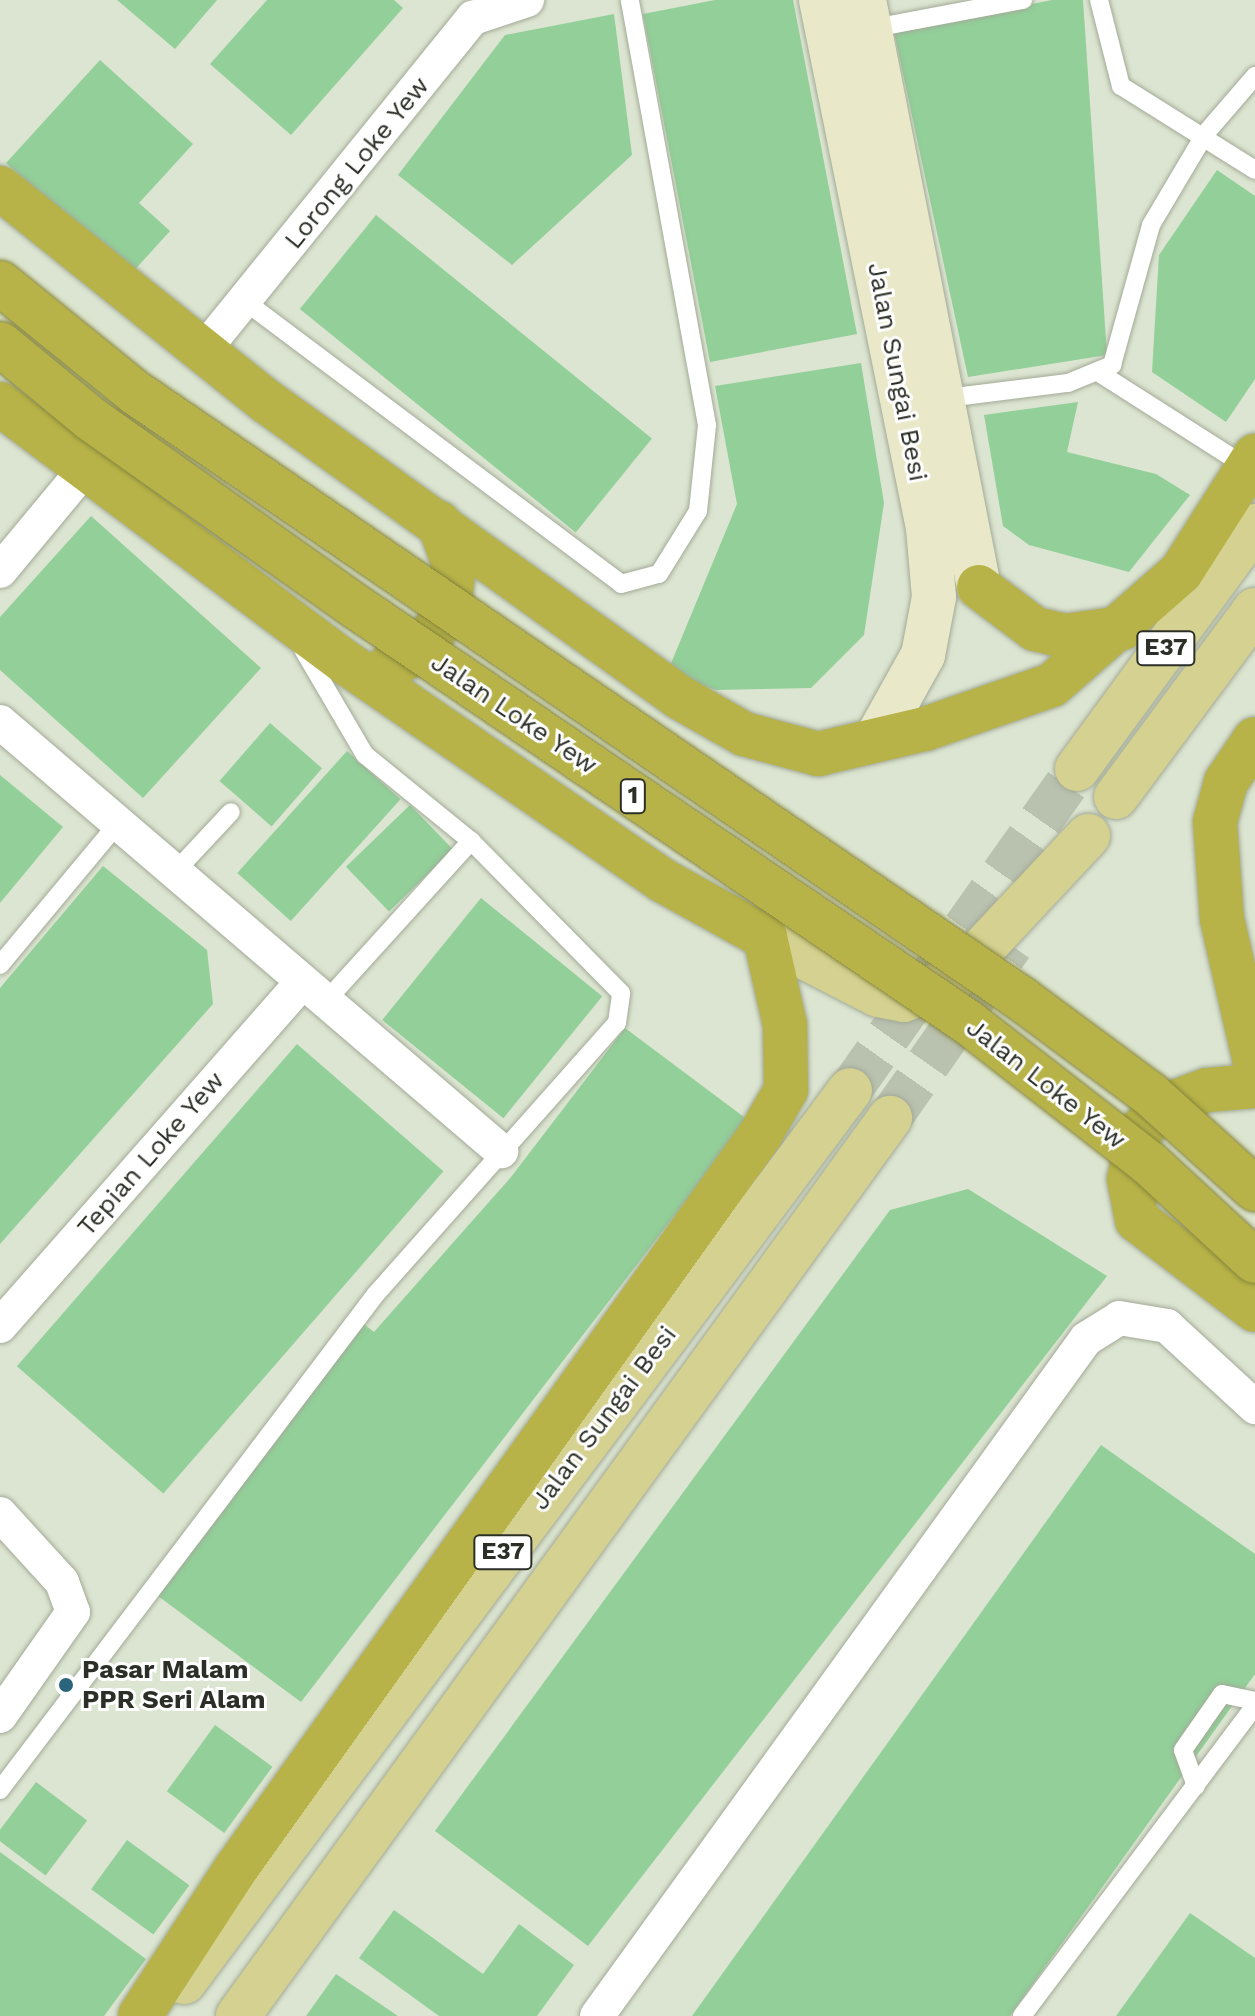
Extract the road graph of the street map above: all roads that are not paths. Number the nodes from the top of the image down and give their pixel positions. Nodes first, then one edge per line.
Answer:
1 (527, 0) edge
2 (630, 0) edge
3 (821, 0) edge
4 (1023, 0) edge
5 (1099, 0) edge
6 (463, 9) edge
7 (866, 14) edge
8 (1255, 76) edge
9 (1205, 134) junction
10 (1255, 170) edge
11 (0, 188) edge
12 (0, 283) edge
13 (246, 302) junction
14 (0, 344) edge
15 (203, 351) junction
16 (1101, 374) junction
17 (947, 398) junction
18 (0, 404) edge
19 (1251, 462) edge
20 (83, 471) junction
21 (439, 523) junction
22 (1255, 526) edge
23 (0, 571) edge
24 (979, 587) joint
25 (269, 604) junction
26 (1255, 610) edge
27 (1126, 628) junction
28 (348, 664) junction
29 (0, 722) edge
30 (878, 736) junction
31 (1255, 739) edge
32 (1077, 769) tunnel mouth
33 (1116, 797) tunnel mouth
34 (231, 812) dead end
35 (116, 826) junction
36 (1088, 836) dead end
37 (471, 841) junction
38 (172, 875) junction
39 (765, 937) junction
40 (0, 965) edge
41 (314, 992) junction
42 (1255, 1062) edge
43 (1255, 1086) edge
44 (850, 1090) tunnel mouth
45 (890, 1118) tunnel mouth
46 (501, 1151) junction
47 (1255, 1189) edge
48 (1255, 1261) edge
49 (1255, 1310) edge
50 (0, 1326) edge
51 (1255, 1407) edge
52 (0, 1514) edge
53 (1255, 1703) edge
54 (0, 1716) edge
55 (1196, 1786) junction
56 (0, 1790) edge
57 (140, 2016) edge
58 (159, 2016) edge
59 (238, 2016) edge
60 (597, 2016) edge
61 (1022, 2016) edge

1 - 6 street, Lorong Loke Yew
2 - 13 lane
3 - 30 street, Jalan Sungai Besi
4 - 7 lane
5 - 9 lane
6 - 13 street, Lorong Loke Yew
7 - 17 street, Jalan Sungai Besi
8 - 9 lane
9 - 10 lane
9 - 16 lane
11 - 15 highway
12 - 47 highway, Jalan Loke Yew / 1, bridge
13 - 15 street, Lorong Loke Yew
14 - 48 highway, Jalan Loke Yew / 1, bridge
15 - 21 highway
16 - 17 lane
16 - 19 lane
17 - 24 street, Jalan Sungai Besi
18 - 20 highway
19 - 27 highway
20 - 23 street
20 - 25 highway
21 - 28 highway
21 - 30 highway
22 - 32 main road, E37
24 - 27 highway
25 - 28 highway
25 - 37 lane
26 - 33 main road, E37
27 - 30 highway
28 - 39 highway
29 - 35 street
31 - 42 highway
34 - 38 lane
35 - 38 street
35 - 40 lane
36 - 39 main road
37 - 41 lane
37 - 46 lane
38 - 41 street
39 - 57 highway
41 - 46 street
41 - 50 street, Tepian Loke Yew
43 - 49 highway
44 - 58 main road, Jalan Sungai Besi / E37
45 - 59 main road, Jalan Sungai Besi / E37
46 - 56 lane
51 - 60 street
52 - 54 street
53 - 55 lane
53 - 55 lane
55 - 61 lane

